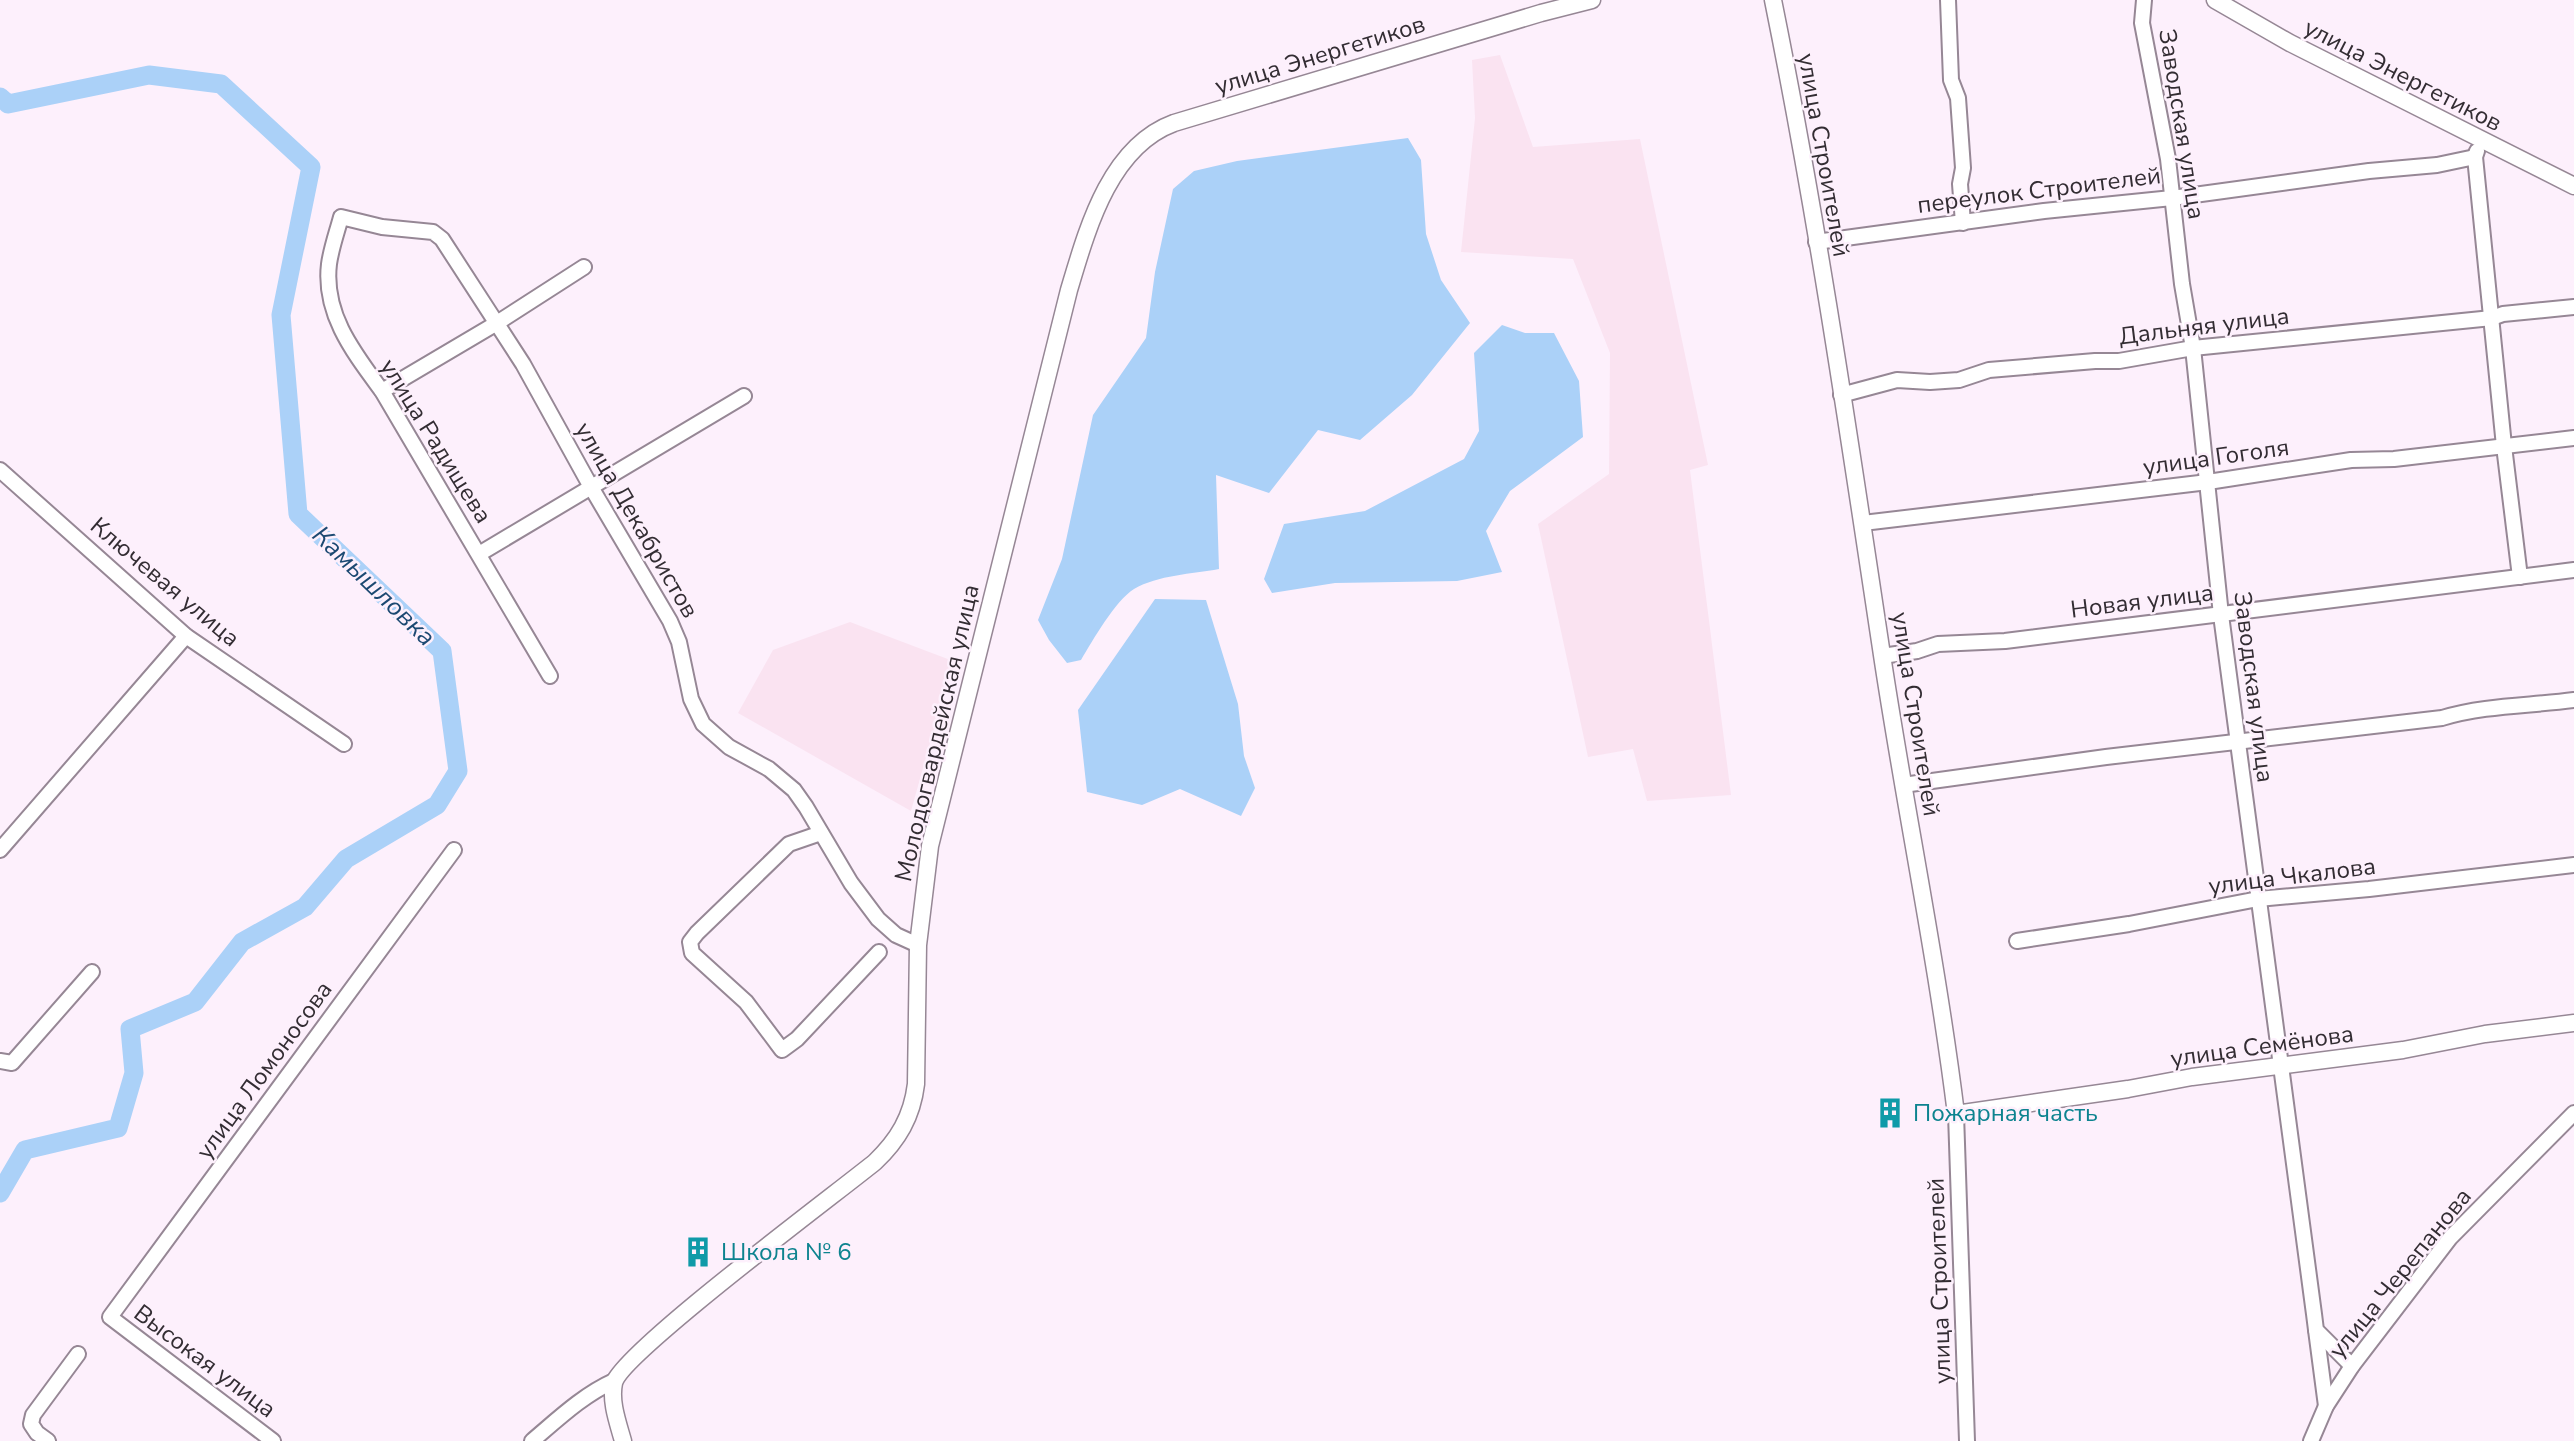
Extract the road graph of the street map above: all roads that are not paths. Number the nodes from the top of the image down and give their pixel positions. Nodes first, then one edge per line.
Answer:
1 (1592, 0) edge
2 (1773, 0) edge
3 (1948, 0) edge
4 (2144, 0) edge
5 (2215, 0) edge
6 (1145, 138) joint
7 (2482, 139) junction
8 (2475, 157) junction
9 (2574, 186) edge
10 (2172, 198) junction
11 (341, 217) joint
12 (1964, 223) junction
13 (1816, 242) junction
14 (584, 267) dead end
15 (2574, 307) edge
16 (2492, 318) junction
17 (496, 323) junction
18 (2193, 348) junction
19 (382, 391) junction
20 (1841, 395) junction
21 (744, 396) dead end
22 (2574, 438) edge
23 (2504, 446) junction
24 (0, 470) edge
25 (2208, 482) junction
26 (591, 486) junction
27 (1863, 523) junction
28 (479, 554) junction
29 (2574, 570) edge
30 (2520, 577) junction
31 (2221, 615) junction
32 (186, 636) junction
33 (1882, 656) junction
34 (550, 676) dead end
35 (2574, 700) edge
36 (2239, 740) junction
37 (344, 744) dead end
38 (1903, 785) junction
39 (821, 833) junction
40 (0, 850) edge
41 (454, 850) dead end
42 (2574, 865) edge
43 (2258, 899) junction
44 (2017, 941) dead end
45 (918, 946) junction
46 (878, 952) dead end
47 (92, 972) dead end
48 (2574, 1023) edge
49 (0, 1061) edge
50 (2281, 1067) junction
51 (2574, 1113) edge
52 (1956, 1115) junction
53 (110, 1317) joint
54 (2316, 1330) junction
55 (78, 1354) dead end
56 (2352, 1366) junction
57 (614, 1381) junction
58 (2326, 1406) junction
59 (48, 1441) edge
60 (273, 1441) edge
61 (532, 1441) edge
62 (623, 1441) edge
63 (1968, 1441) edge
64 (2311, 1441) edge

1 - 6 street, улица Энергетиков
2 - 13 street, улица Строителей
3 - 12 street
4 - 10 street, Заводская улица
5 - 7 street, улица Энергетиков
6 - 45 street, Молодогвардейская улица
7 - 8 street
7 - 9 street, улица Энергетиков
8 - 10 street, переулок Строителей
8 - 16 street
10 - 12 street, переулок Строителей
10 - 18 street, Заводская улица
11 - 17 street, улица Декабристов
11 - 19 street, улица Радищева
12 - 13 street, переулок Строителей
13 - 20 street, улица Строителей
14 - 17 street
15 - 16 street, Дальняя улица
16 - 18 street, Дальняя улица
16 - 23 street
17 - 19 street
17 - 26 street, улица Декабристов
18 - 20 street, Дальняя улица
18 - 25 street, Заводская улица
19 - 28 street, улица Радищева
20 - 27 street, улица Строителей
21 - 26 street
22 - 23 street, улица Гоголя
23 - 25 street, улица Гоголя
23 - 30 street
24 - 32 street, Ключевая улица
25 - 27 street, улица Гоголя
25 - 31 street, Заводская улица
26 - 28 street
26 - 39 street, улица Декабристов
27 - 33 street, улица Строителей
28 - 34 street, улица Радищева
29 - 30 street, Новая улица
30 - 31 street, Новая улица
31 - 33 street, Новая улица
31 - 36 street, Заводская улица
32 - 37 street, Ключевая улица
32 - 40 street
33 - 38 street, улица Строителей
35 - 36 street
36 - 38 street
36 - 43 street, Заводская улица
38 - 52 street, улица Строителей
39 - 45 street, улица Декабристов
39 - 46 street
41 - 53 street, улица Ломоносова
42 - 43 street, улица Чкалова
43 - 44 street, улица Чкалова
43 - 50 street, Заводская улица
45 - 57 street, Молодогвардейская улица
47 - 49 street
48 - 50 street, улица Семёнова
50 - 52 street, улица Семёнова
50 - 54 street, Заводская улица
51 - 56 street, улица Черепанова
52 - 63 street, улица Строителей
53 - 60 street, Высокая улица
54 - 56 street
54 - 58 street, Заводская улица
55 - 59 street
56 - 58 street, улица Черепанова
57 - 61 street, Молодогвардейская улица
57 - 62 street
58 - 64 street

